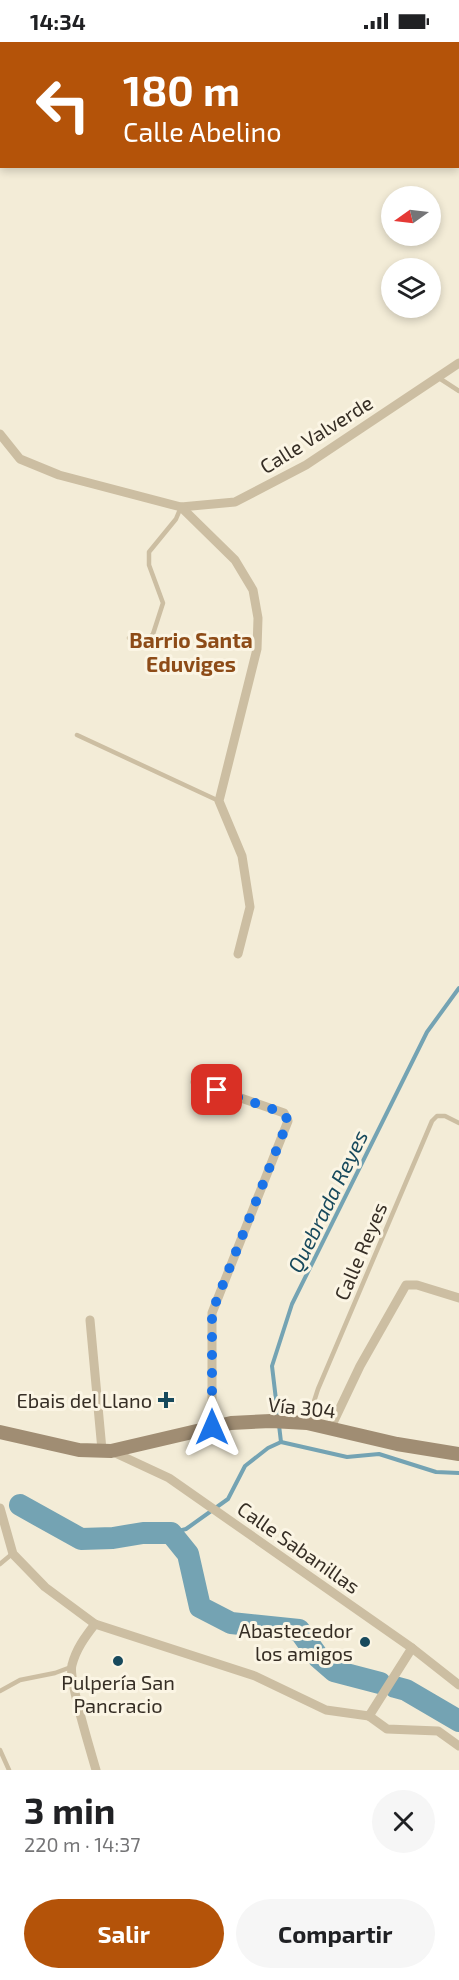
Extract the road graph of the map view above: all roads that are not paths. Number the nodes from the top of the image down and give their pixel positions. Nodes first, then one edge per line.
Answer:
1 (459, 363) edge
2 (439, 378) junction
3 (459, 391) edge
4 (0, 434) edge
5 (181, 507) junction
6 (129, 638) dead end
7 (77, 735) dead end
8 (219, 801) junction
9 (238, 954) dead end
10 (195, 1082) dead end
11 (459, 1123) edge
12 (459, 1298) edge
13 (90, 1320) dead end
14 (307, 1423) junction
15 (212, 1427) junction
16 (331, 1427) junction
17 (0, 1432) edge
18 (107, 1450) junction
19 (459, 1454) edge
20 (0, 1508) edge
21 (13, 1554) junction
22 (0, 1564) edge
23 (95, 1624) junction
24 (412, 1648) junction
25 (71, 1667) junction
26 (459, 1685) edge
27 (0, 1691) edge
28 (369, 1716) junction
29 (459, 1746) edge
30 (0, 1750) edge
31 (9, 1770) edge
32 (96, 1770) edge

1 - 2 street, Calle Valverde
2 - 3 lane
2 - 5 street, Calle Valverde
4 - 5 street, Calle Valverde
5 - 6 lane
5 - 8 street
7 - 8 lane
8 - 9 street
10 - 15 street
11 - 14 lane, Calle Reyes
12 - 16 street
13 - 18 street
14 - 15 street, Vía 304
14 - 16 street, Vía 304
15 - 18 street, Vía 304
16 - 19 street, Vía 304
17 - 18 street, Vía 304
18 - 24 street, Calle Sabanillas
20 - 21 street
21 - 22 lane
21 - 23 street
23 - 25 street
23 - 28 street
24 - 26 street, Calle Sabanillas
24 - 28 street
25 - 27 lane
25 - 32 street
28 - 29 street
30 - 31 lane

